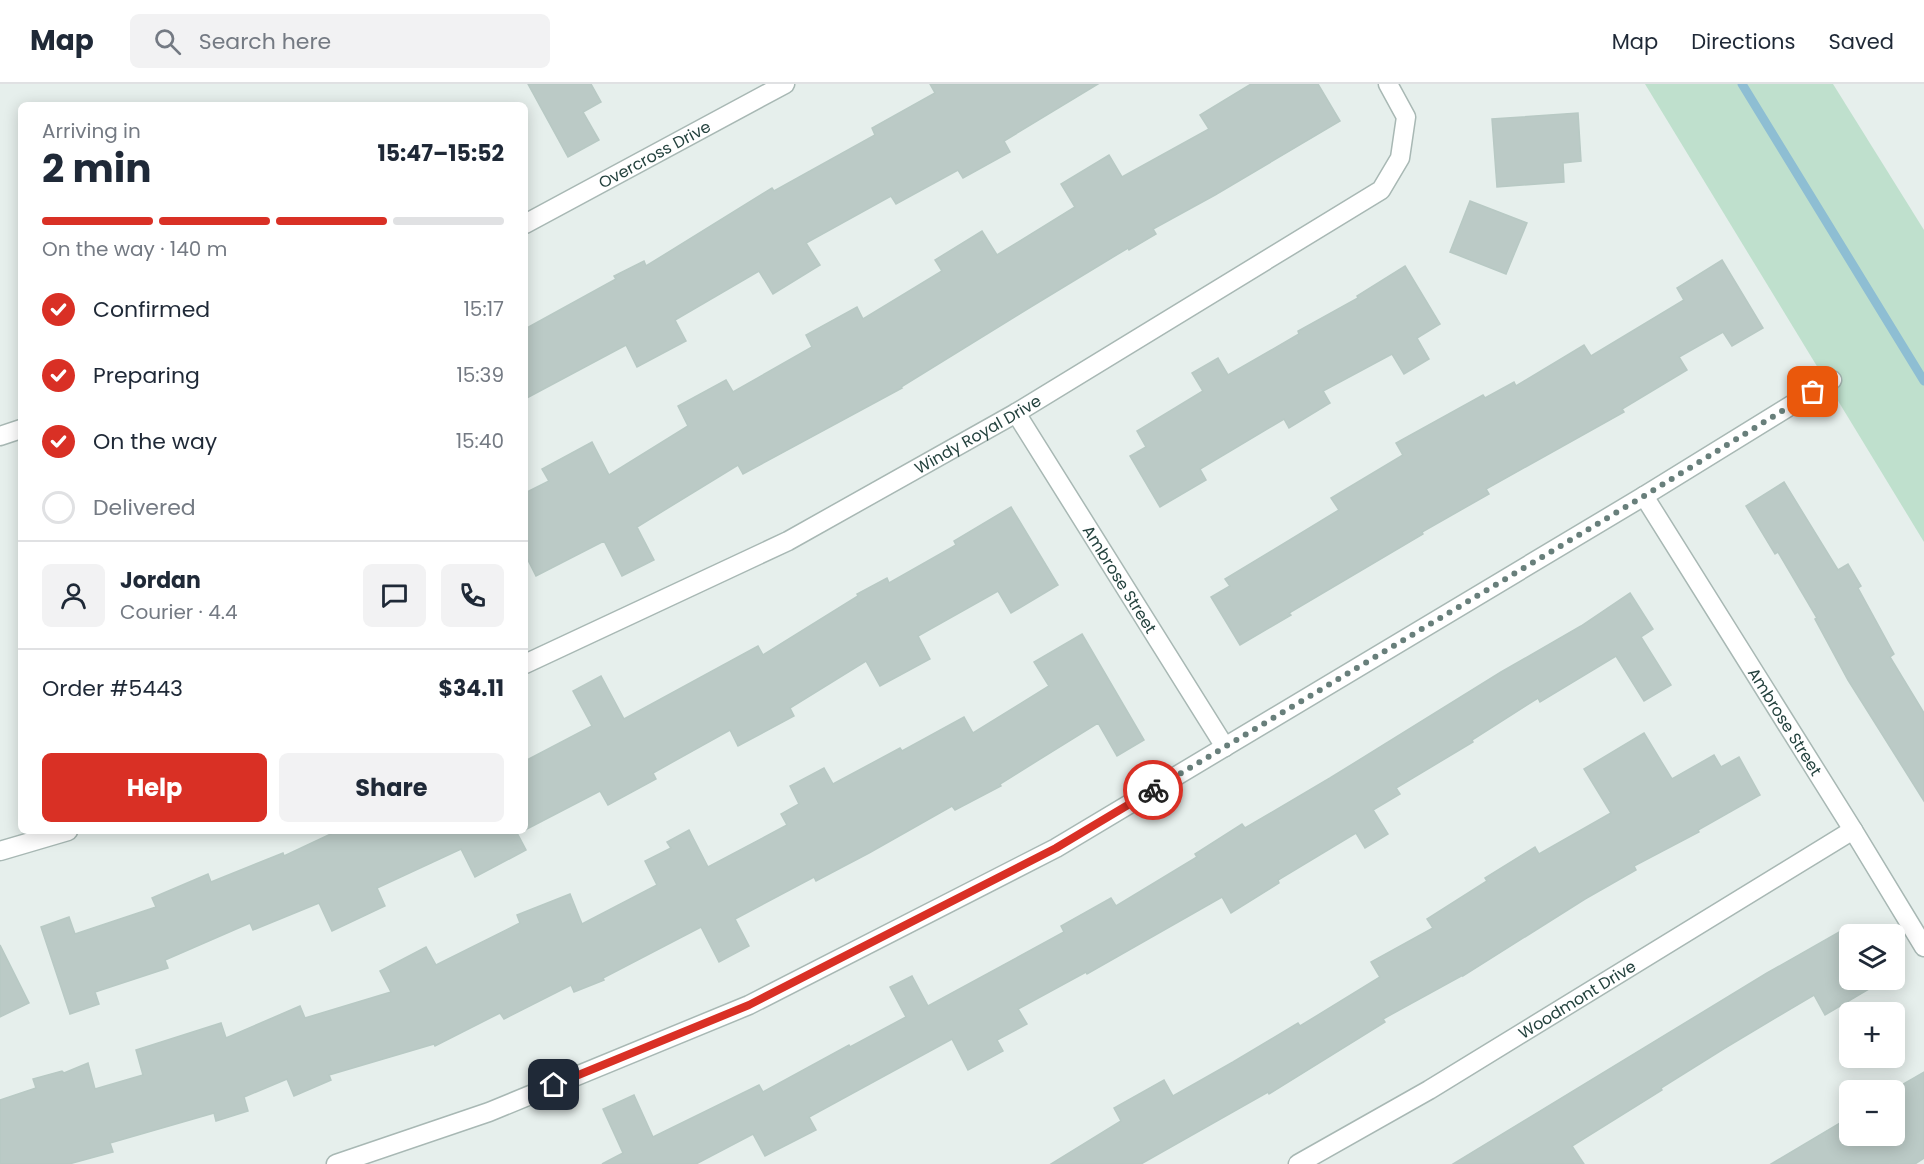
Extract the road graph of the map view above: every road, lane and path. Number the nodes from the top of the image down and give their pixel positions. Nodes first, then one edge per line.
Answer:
1 (785, 84) edge
2 (1388, 84) edge
3 (528, 222) edge
4 (1832, 380) dead end
5 (1016, 413) junction
6 (18, 430) edge
7 (0, 436) edge
8 (1644, 496) junction
9 (528, 663) edge
10 (1225, 747) junction
11 (1853, 830) junction
12 (58, 834) edge
13 (0, 851) edge
14 (1924, 947) edge
15 (336, 1164) edge
16 (1298, 1164) edge

1 - 3 street, Overcross Drive
2 - 5 street, Windy Royal Drive
4 - 8 street
5 - 9 street, Windy Royal Drive
5 - 10 street, Ambrose Street
6 - 7 street
8 - 10 street
8 - 11 street, Ambrose Street
10 - 15 street
11 - 14 street, Ambrose Street
11 - 16 street, Woodmont Drive
12 - 13 street

